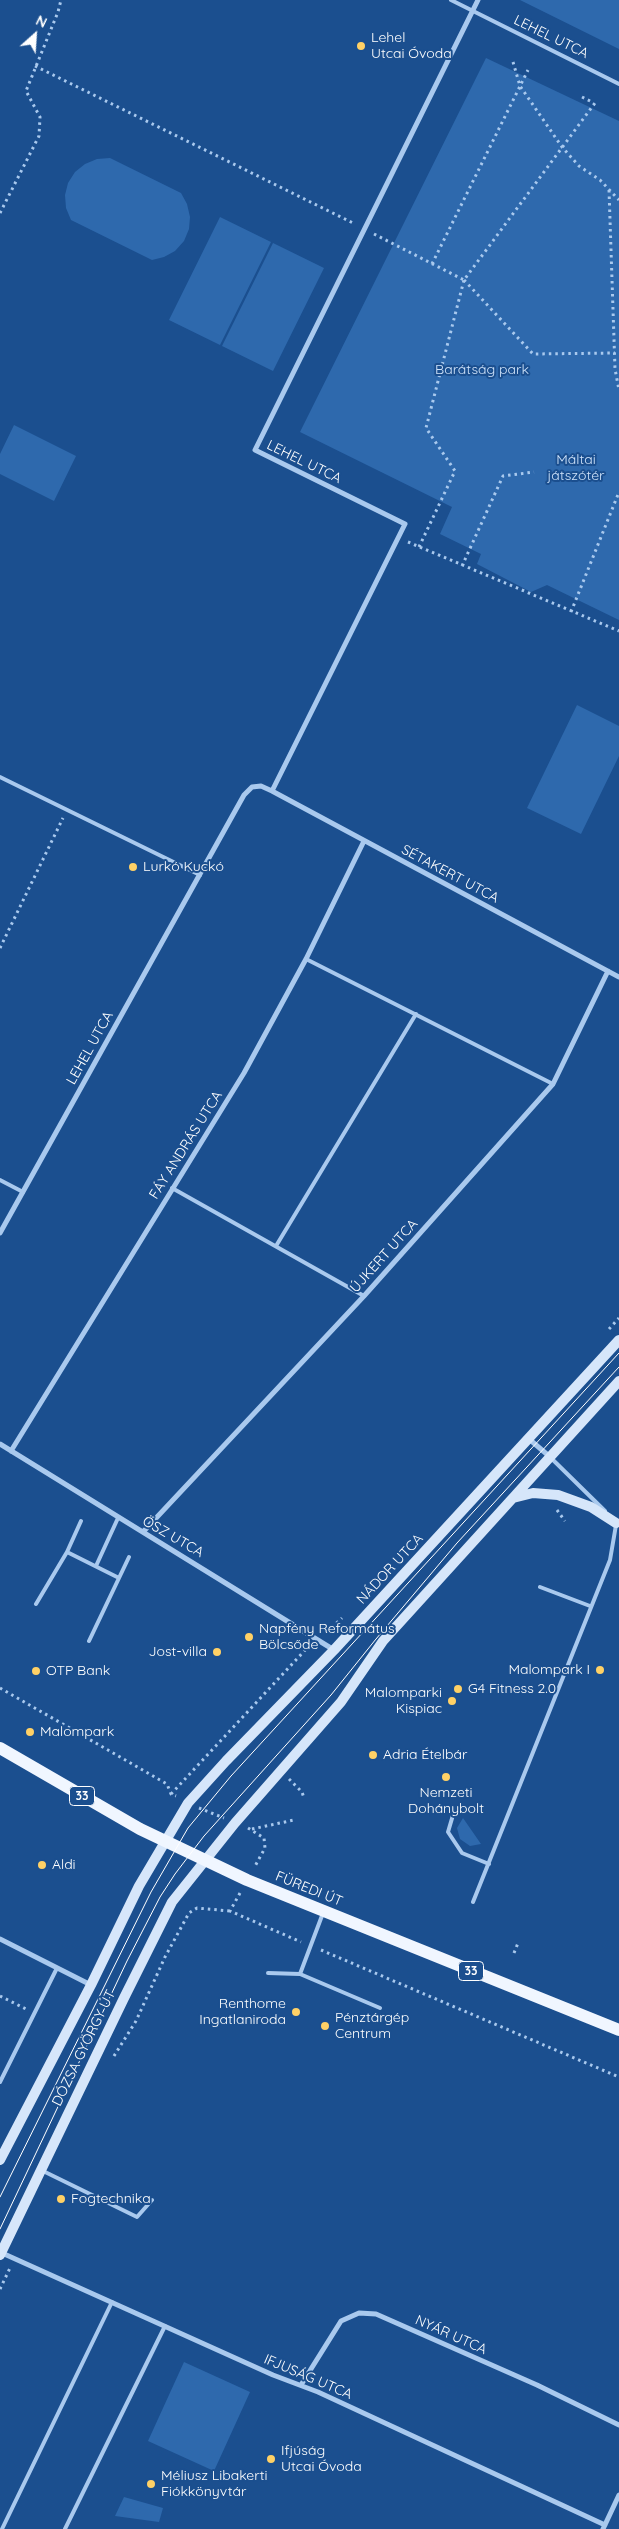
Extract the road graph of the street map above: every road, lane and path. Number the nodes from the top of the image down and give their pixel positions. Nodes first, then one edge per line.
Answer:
1 (61, 0) edge
2 (450, 0) edge
3 (478, 0) edge
4 (473, 11) junction
5 (513, 62) dead end
6 (35, 66) junction
7 (528, 70) dead end
8 (619, 84) edge
9 (520, 86) junction
10 (582, 97) dead end
11 (562, 148) junction
12 (609, 190) junction
13 (619, 200) edge
14 (0, 213) edge
15 (364, 229) junction
16 (432, 264) junction
17 (464, 280) junction
18 (615, 353) junction
19 (619, 390) edge
20 (534, 472) dead end
21 (619, 492) edge
22 (398, 537) junction
23 (419, 547) junction
24 (462, 566) junction
25 (571, 612) junction
26 (619, 631) edge
27 (0, 777) edge
28 (272, 791) junction
29 (67, 810) junction
30 (364, 841) junction
31 (200, 875) junction
32 (0, 948) edge
33 (306, 959) junction
34 (608, 971) junction
35 (619, 977) edge
36 (416, 1014) junction
37 (554, 1084) junction
38 (0, 1180) edge
39 (172, 1188) junction
40 (23, 1192) junction
41 (0, 1232) edge
42 (276, 1246) junction
43 (364, 1296) junction
44 (619, 1318) edge
45 (606, 1332) dead end
46 (619, 1340) edge
47 (619, 1381) edge
48 (529, 1438) junction
49 (0, 1444) edge
50 (11, 1451) junction
51 (549, 1456) junction
52 (513, 1498) junction
53 (118, 1518) junction
54 (81, 1521) dead end
55 (618, 1524) edge
56 (143, 1532) junction
57 (67, 1552) junction
58 (129, 1557) dead end
59 (96, 1566) junction
60 (119, 1578) junction
61 (540, 1586) dead end
62 (36, 1604) dead end
63 (590, 1606) junction
64 (347, 1613) dead end
65 (317, 1638) junction
66 (89, 1641) dead end
67 (334, 1650) junction
68 (0, 1688) edge
69 (0, 1748) edge
70 (289, 1778) dead end
71 (167, 1784) dead end
72 (172, 1794) dead end
73 (304, 1798) dead end
74 (203, 1810) dead end
75 (453, 1814) dead end
76 (221, 1817) dead end
77 (294, 1820) dead end
78 (166, 1841) junction
79 (205, 1860) junction
80 (489, 1864) junction
81 (247, 1880) junction
82 (473, 1902) dead end
83 (230, 1911) junction
84 (324, 1911) junction
85 (0, 1939) edge
86 (518, 1943) dead end
87 (311, 1946) junction
88 (514, 1953) dead end
89 (57, 1968) junction
90 (268, 1973) dead end
91 (300, 1974) junction
92 (91, 1985) junction
93 (0, 1996) edge
94 (380, 2008) dead end
95 (34, 2014) junction
96 (619, 2030) edge
97 (113, 2057) dead end
98 (619, 2077) edge
99 (0, 2082) edge
100 (0, 2160) edge
101 (41, 2170) junction
102 (152, 2200) dead end
103 (1, 2253) edge
104 (14, 2258) junction
105 (0, 2289) edge
106 (112, 2302) junction
107 (165, 2326) junction
108 (301, 2385) junction
109 (619, 2425) edge
110 (619, 2495) edge
111 (604, 2527) edge
112 (2, 2529) edge
113 (65, 2529) edge

1 - 6 path
2 - 4 lane, LEHEL UTCA
3 - 4 street, LEHEL UTCA
4 - 8 lane, LEHEL UTCA
4 - 15 street, LEHEL UTCA
5 - 9 path
6 - 14 path
6 - 15 path
7 - 9 path
9 - 11 path
9 - 16 path
10 - 11 path
11 - 12 path
11 - 17 path
12 - 13 path
12 - 18 path
15 - 16 path
15 - 22 street, LEHEL UTCA
16 - 17 path
17 - 18 path
17 - 23 path
18 - 19 path
20 - 24 path
21 - 25 path
22 - 23 path
22 - 28 street
23 - 24 path
24 - 25 path
25 - 26 path
27 - 29 lane
28 - 30 street, SÉTAKERT UTCA
28 - 31 street, LEHEL UTCA
29 - 31 lane
29 - 32 path
30 - 33 street, FÁY ANDRÁS UTCA
30 - 34 street, SÉTAKERT UTCA
31 - 40 street, LEHEL UTCA
33 - 36 lane
33 - 39 street, FÁY ANDRÁS UTCA
34 - 35 street, SÉTAKERT UTCA
34 - 37 street, ÚJKERT UTCA
36 - 37 lane
36 - 42 lane
37 - 43 street, ÚJKERT UTCA
38 - 40 lane
39 - 42 lane
39 - 50 street, FÁY ANDRÁS UTCA
40 - 41 street, LEHEL UTCA
42 - 43 lane
43 - 56 street, ÚJKERT UTCA
44 - 45 path
46 - 48 street, NÁDOR UTCA
47 - 51 street
48 - 51 street
48 - 67 street, NÁDOR UTCA
49 - 50 street, ÖSZ UTCA
50 - 53 street, ÖSZ UTCA
51 - 52 street
51 - 55 lane
52 - 55 street
52 - 79 street
53 - 56 street, ÖSZ UTCA
53 - 59 lane
54 - 57 lane
55 - 63 lane
56 - 65 street, ÖSZ UTCA
57 - 59 lane
57 - 62 lane
58 - 60 lane
59 - 60 lane
60 - 66 lane
61 - 63 lane
63 - 80 lane
64 - 65 path
65 - 67 street, ÖSZ UTCA
65 - 72 path
67 - 78 street, NÁDOR UTCA
68 - 71 path
69 - 78 main road, FÜREDI ÚT / 33
70 - 73 path
74 - 76 path
75 - 80 lane
77 - 81 path
78 - 79 main road, FÜREDI ÚT / 33
78 - 92 street, DÓZSA GYÖRGY ÚT
79 - 81 main road, FÜREDI ÚT / 33
79 - 101 street, DÓZSA GYÖRGY ÚT
80 - 82 lane
81 - 83 path
81 - 84 main road, FÜREDI ÚT / 33
83 - 87 path
83 - 97 path
84 - 87 lane
84 - 96 main road, FÜREDI ÚT / 33
85 - 89 street
86 - 88 path
87 - 91 lane
87 - 98 path
89 - 92 street
89 - 95 lane
90 - 91 lane
91 - 94 lane
92 - 100 street, DÓZSA GYÖRGY ÚT
93 - 95 path
95 - 99 lane
101 - 102 lane
101 - 103 street, DÓZSA GYÖRGY ÚT
103 - 104 street, IFJUSÁG UTCA
104 - 105 path
104 - 106 street, IFJUSÁG UTCA
106 - 107 street, IFJUSÁG UTCA
106 - 112 lane
107 - 108 street, IFJUSÁG UTCA
107 - 113 lane
108 - 109 street, NYÁR UTCA
108 - 111 street, IFJUSÁG UTCA
110 - 111 street

